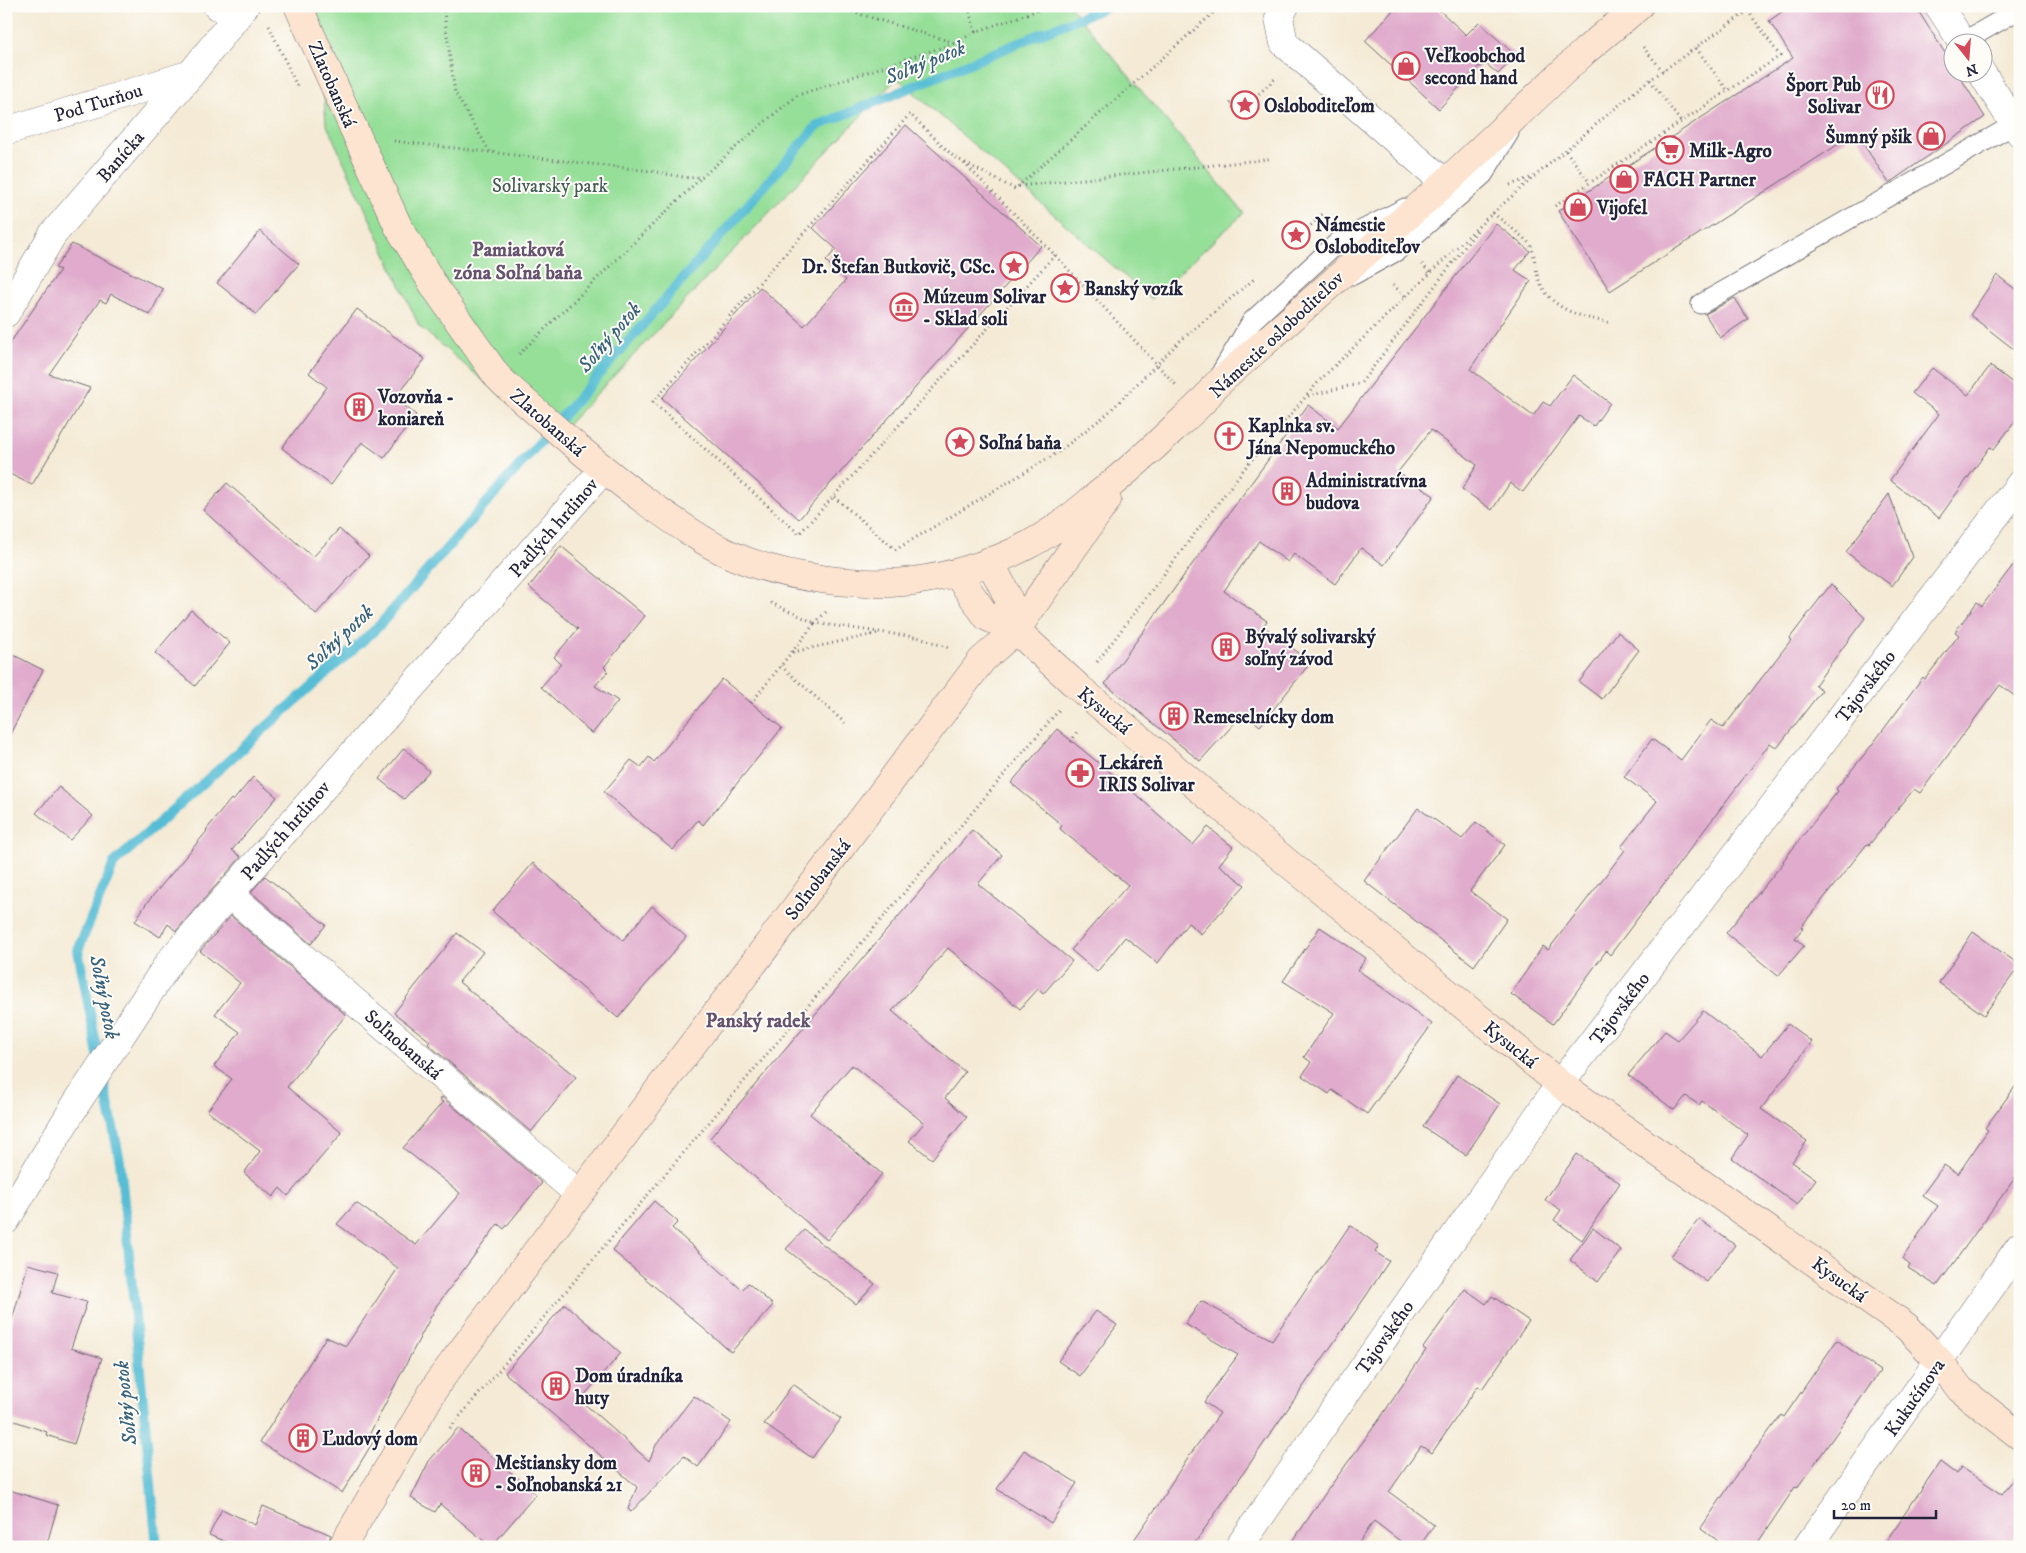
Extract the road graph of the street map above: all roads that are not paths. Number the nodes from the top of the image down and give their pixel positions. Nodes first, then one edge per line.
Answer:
1 (298, 6) edge
2 (1285, 6) edge
3 (1639, 6) edge
4 (1939, 6) edge
5 (235, 8) edge
6 (2020, 9) edge
7 (1956, 32) edge
8 (1980, 32) edge
9 (191, 74) junction
10 (1988, 82) edge
11 (1525, 107) junction
12 (2017, 129) edge
13 (6, 130) edge
14 (1439, 189) junction
15 (1321, 293) junction
16 (1702, 304) dead end
17 (6, 313) edge
18 (1214, 387) junction
19 (603, 470) junction
20 (1125, 474) junction
21 (2020, 484) edge
22 (989, 561) junction
23 (956, 573) junction
24 (1016, 630) junction
25 (229, 894) junction
26 (1560, 1084) junction
27 (579, 1194) junction
28 (6, 1220) edge
29 (2020, 1246) edge
30 (1939, 1361) junction
31 (2020, 1436) edge
32 (342, 1547) edge
33 (1239, 1547) edge
34 (1807, 1547) edge

1 - 19 street, Zlatobanská
2 - 14 street
3 - 11 street, Námestie osloboditeľov
4 - 7 street
5 - 9 street, Banícka
6 - 8 lane
9 - 13 street, Pod Turňou
9 - 17 street, Banícka
10 - 12 street
11 - 14 street, Námestie osloboditeľov
11 - 15 lane
12 - 16 lane
14 - 15 street, Námestie osloboditeľov
14 - 18 lane
15 - 18 street, Námestie osloboditeľov
18 - 20 street, Námestie osloboditeľov
19 - 23 street, Zlatobanská
19 - 25 street, Padlých hrdinov
20 - 22 street, Námestie osloboditeľov
20 - 24 street, Soľnobanská
21 - 26 street, Tajovského
22 - 23 street, Zlatobanská
22 - 24 street
23 - 24 street, Kysucká
24 - 26 street, Kysucká
24 - 27 street, Soľnobanská
25 - 27 street, Soľnobanská
25 - 28 street, Padlých hrdinov
26 - 30 street, Kysucká
26 - 33 street, Tajovského
27 - 32 street, Soľnobanská
29 - 30 street, Kukučínova
30 - 31 street, Kysucká
30 - 34 street, Kukučínova

